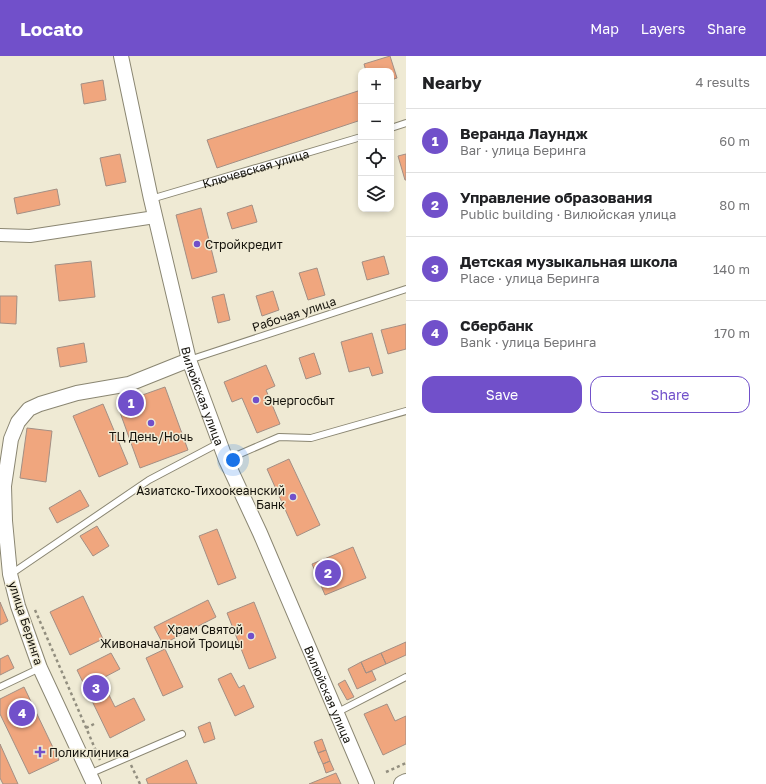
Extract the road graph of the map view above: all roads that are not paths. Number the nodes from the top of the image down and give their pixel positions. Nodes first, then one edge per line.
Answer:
1 (121, 56) edge
2 (406, 123) edge
3 (394, 127) edge
4 (358, 138) edge
5 (151, 199) junction
6 (155, 217) junction
7 (0, 235) edge
8 (406, 289) edge
9 (189, 360) junction
10 (406, 411) edge
11 (219, 443) junction
12 (226, 460) junction
13 (10, 574) junction
14 (40, 668) junction
15 (406, 677) edge
16 (0, 687) edge
17 (336, 714) junction
18 (182, 734) dead end
19 (91, 779) edge
20 (406, 782) edge
21 (367, 784) edge
22 (402, 784) edge

1 - 5 street, Вилюйская улица
2 - 3 lane
4 - 5 lane, Ключевская улица
5 - 6 street, Вилюйская улица
6 - 7 street
6 - 9 street, Вилюйская улица
8 - 9 lane, Рабочая улица
9 - 11 street, Вилюйская улица
9 - 13 street, улица Беринга
10 - 12 lane
11 - 12 street, Вилюйская улица
11 - 13 lane
12 - 17 street, Вилюйская улица
13 - 14 street, улица Беринга
14 - 16 lane
14 - 19 street, улица Беринга
15 - 17 lane
17 - 21 street, Вилюйская улица
18 - 19 lane
20 - 22 main road

